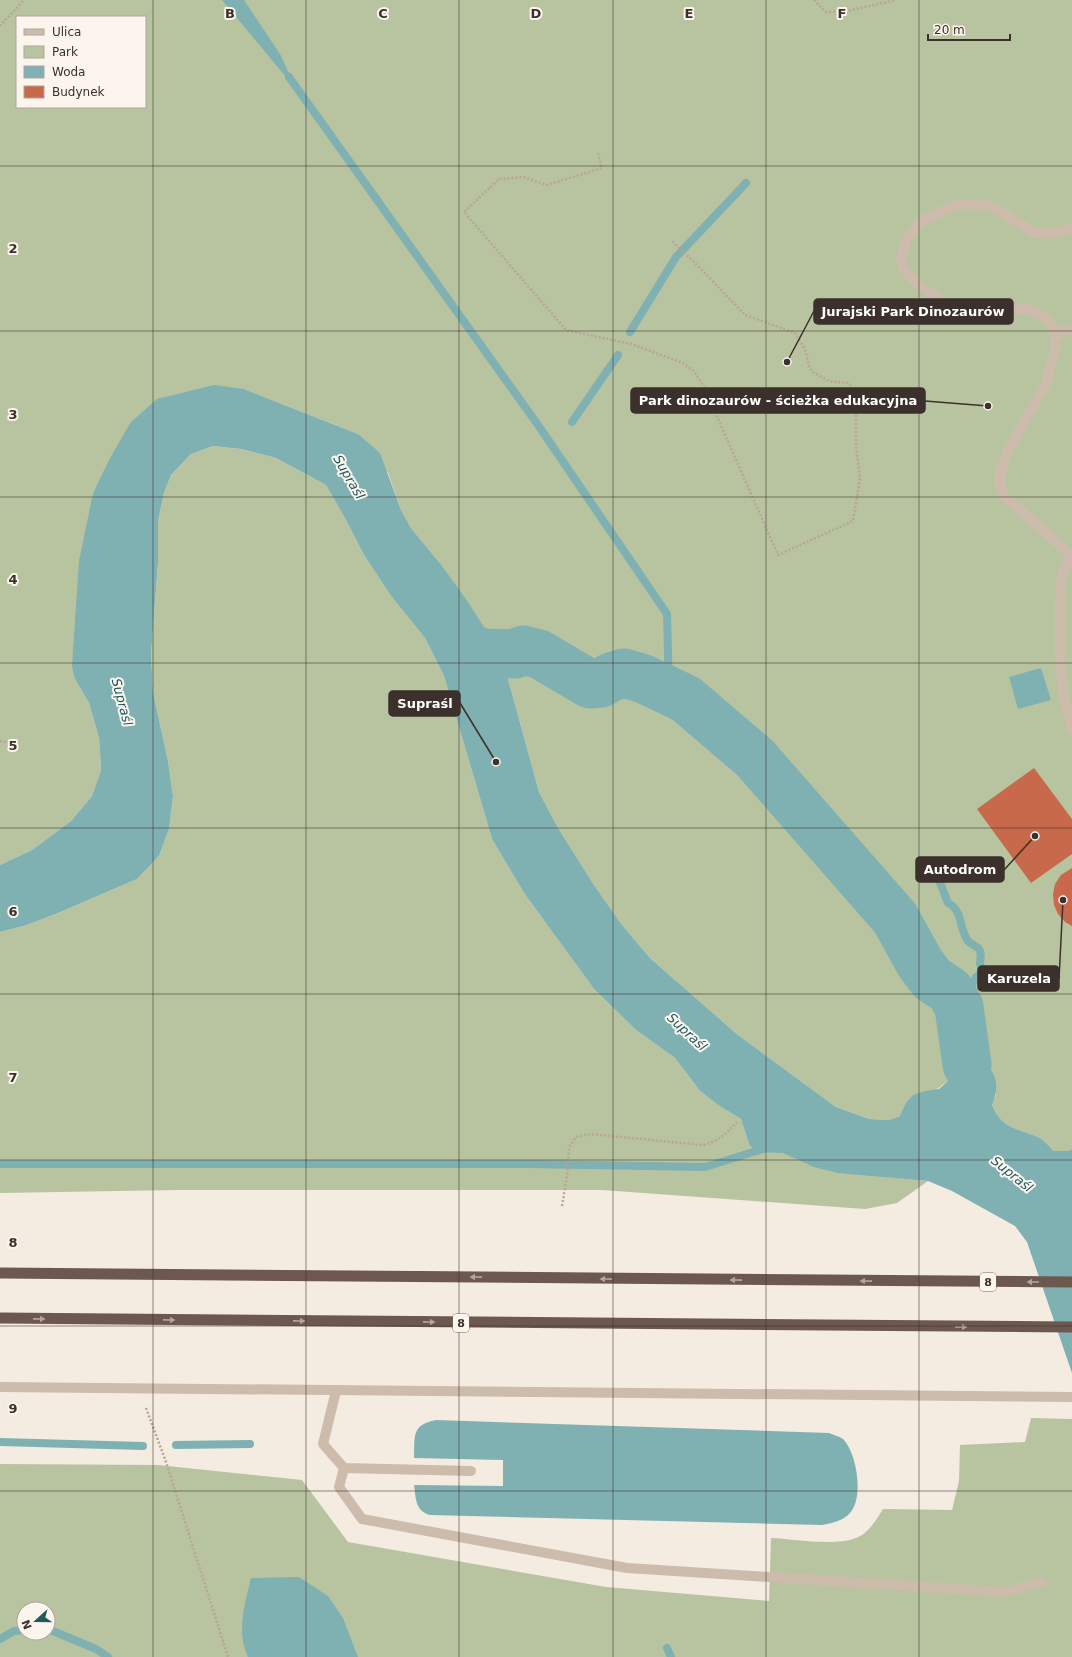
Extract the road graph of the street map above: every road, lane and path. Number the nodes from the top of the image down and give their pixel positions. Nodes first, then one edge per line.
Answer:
1 (24, 0) edge
2 (814, 0) edge
3 (896, 0) edge
4 (0, 26) edge
5 (598, 153) dead end
6 (1072, 228) edge
7 (672, 241) dead end
8 (1072, 329) edge
9 (1054, 336) junction
10 (1071, 555) edge
11 (1072, 730) edge
12 (0, 741) edge
13 (14, 744) dead end
14 (737, 1122) dead end
15 (562, 1206) dead end
16 (0, 1273) edge
17 (1072, 1282) edge
18 (0, 1318) edge
19 (1072, 1327) edge
20 (0, 1388) edge
21 (138, 1389) junction
22 (336, 1391) junction
23 (1072, 1397) edge
24 (344, 1468) junction
25 (471, 1471) dead end
26 (1042, 1582) dead end
27 (228, 1657) edge

1 - 4 path
2 - 3 path
5 - 7 path
6 - 9 street
8 - 9 street
9 - 10 street
10 - 11 street
12 - 13 path
14 - 15 path
17 -> 16 highway, 8
18 -> 19 highway, 8
20 - 21 street
21 - 22 street
21 - 27 path
22 - 23 street
22 - 24 street
24 - 25 street
24 - 26 street

